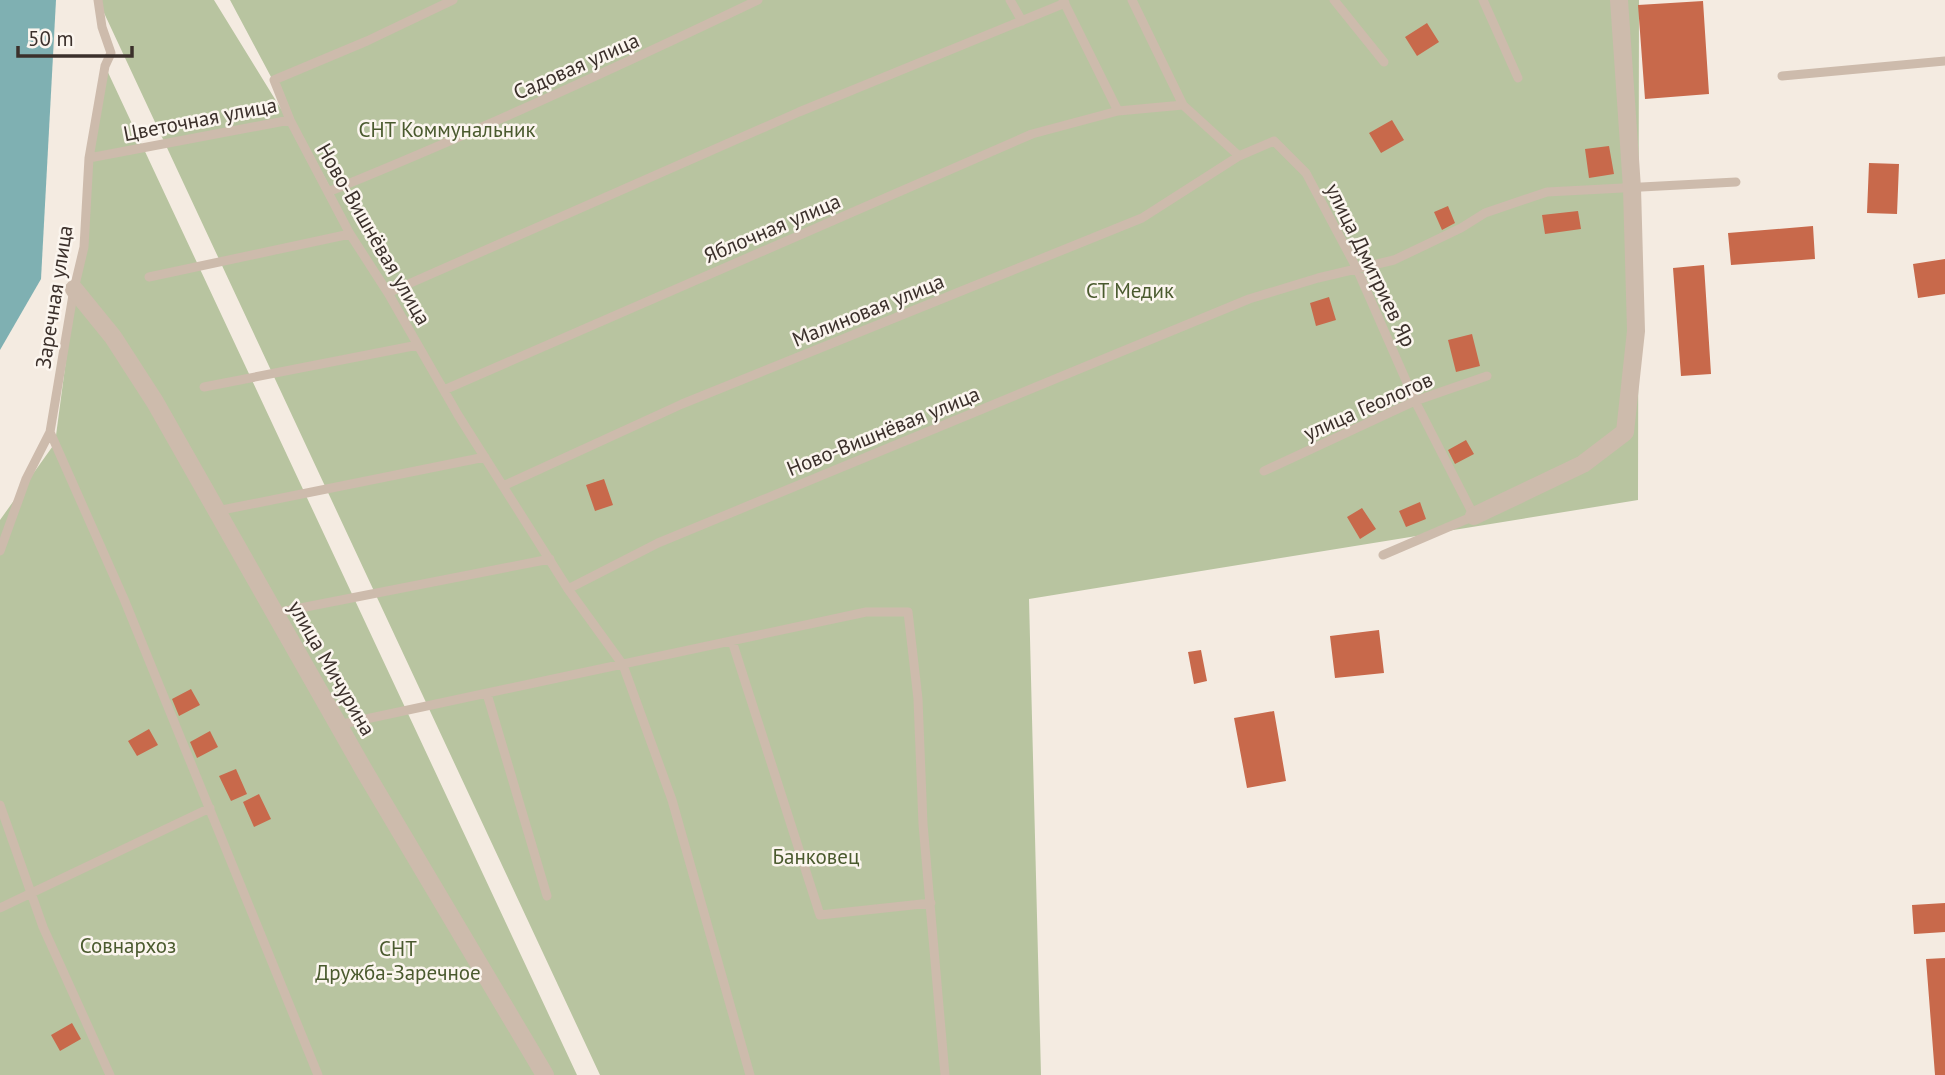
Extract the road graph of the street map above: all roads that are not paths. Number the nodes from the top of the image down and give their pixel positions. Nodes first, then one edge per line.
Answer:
1 (98, 0) edge
2 (453, 0) edge
3 (758, 0) edge
4 (1010, 0) edge
5 (1132, 0) edge
6 (1334, 0) edge
7 (1483, 0) edge
8 (1619, 0) edge
9 (1064, 2) edge
10 (1023, 20) junction
11 (1945, 61) edge
12 (1384, 62) dead end
13 (1782, 76) dead end
14 (1518, 78) dead end
15 (1183, 105) junction
16 (1118, 111) junction
17 (290, 120) junction
18 (1239, 156) junction
19 (89, 158) junction
20 (1736, 182) dead end
21 (1632, 188) junction
22 (328, 192) junction
23 (350, 234) junction
24 (1357, 269) junction
25 (149, 277) dead end
26 (74, 289) junction
27 (388, 293) junction
28 (418, 345) junction
29 (1487, 376) dead end
30 (204, 387) dead end
31 (444, 390) junction
32 (1415, 401) junction
33 (50, 432) junction
34 (485, 457) junction
35 (1264, 471) dead end
36 (503, 486) junction
37 (217, 511) junction
38 (1474, 516) junction
39 (0, 551) edge
40 (1383, 555) dead end
41 (550, 559) junction
42 (568, 589) junction
43 (275, 613) junction
44 (732, 641) junction
45 (623, 665) junction
46 (487, 694) junction
47 (338, 725) junction
48 (0, 805) edge
49 (209, 808) junction
50 (32, 894) junction
51 (547, 896) dead end
52 (931, 903) junction
53 (0, 908) edge
54 (110, 1075) edge
55 (318, 1075) edge
56 (545, 1075) edge
57 (750, 1075) edge
58 (944, 1075) edge

1 - 19 lane, Заречная улица
2 - 17 lane, Цветочная улица
3 - 22 lane, Садовая улица
4 - 10 lane
5 - 15 lane
6 - 12 lane
7 - 14 lane
8 - 21 street
9 - 10 lane
9 - 16 lane
10 - 27 lane
11 - 13 lane
15 - 16 lane
15 - 18 lane
16 - 31 lane, Яблочная улица
17 - 19 lane, Цветочная улица
17 - 22 lane, Ново-Вишнёвая улица
18 - 24 lane, улица Дмитриев Яр
18 - 36 lane, Малиновая улица
19 - 26 lane, Заречная улица
20 - 21 lane, Ново-Вишнёвая улица
21 - 24 lane, Ново-Вишнёвая улица
21 - 38 street
22 - 23 lane, Ново-Вишнёвая улица
23 - 25 lane
23 - 27 lane, Ново-Вишнёвая улица
24 - 32 lane, улица Дмитриев Яр
24 - 42 lane, Ново-Вишнёвая улица
26 - 33 lane, Заречная улица
26 - 37 street, улица Мичурина
27 - 28 lane, Ново-Вишнёвая улица
28 - 30 lane
28 - 31 lane, Ново-Вишнёвая улица
29 - 32 lane, улица Геологов
31 - 34 lane, Ново-Вишнёвая улица
32 - 35 lane, улица Геологов
32 - 38 lane, улица Дмитриев Яр
33 - 39 lane, Заречная улица
33 - 49 lane
34 - 36 lane, Ново-Вишнёвая улица
34 - 37 lane
36 - 41 lane, Ново-Вишнёвая улица
37 - 43 street, улица Мичурина
38 - 40 lane
41 - 42 lane, Ново-Вишнёвая улица
41 - 43 lane
42 - 45 lane
43 - 47 street, улица Мичурина
44 - 45 lane
44 - 52 lane
44 - 52 lane
45 - 46 lane
45 - 57 lane
46 - 47 lane
46 - 51 lane
47 - 56 street, улица Мичурина
48 - 50 lane
49 - 50 lane
49 - 55 lane
50 - 53 lane
50 - 54 lane
52 - 58 lane

